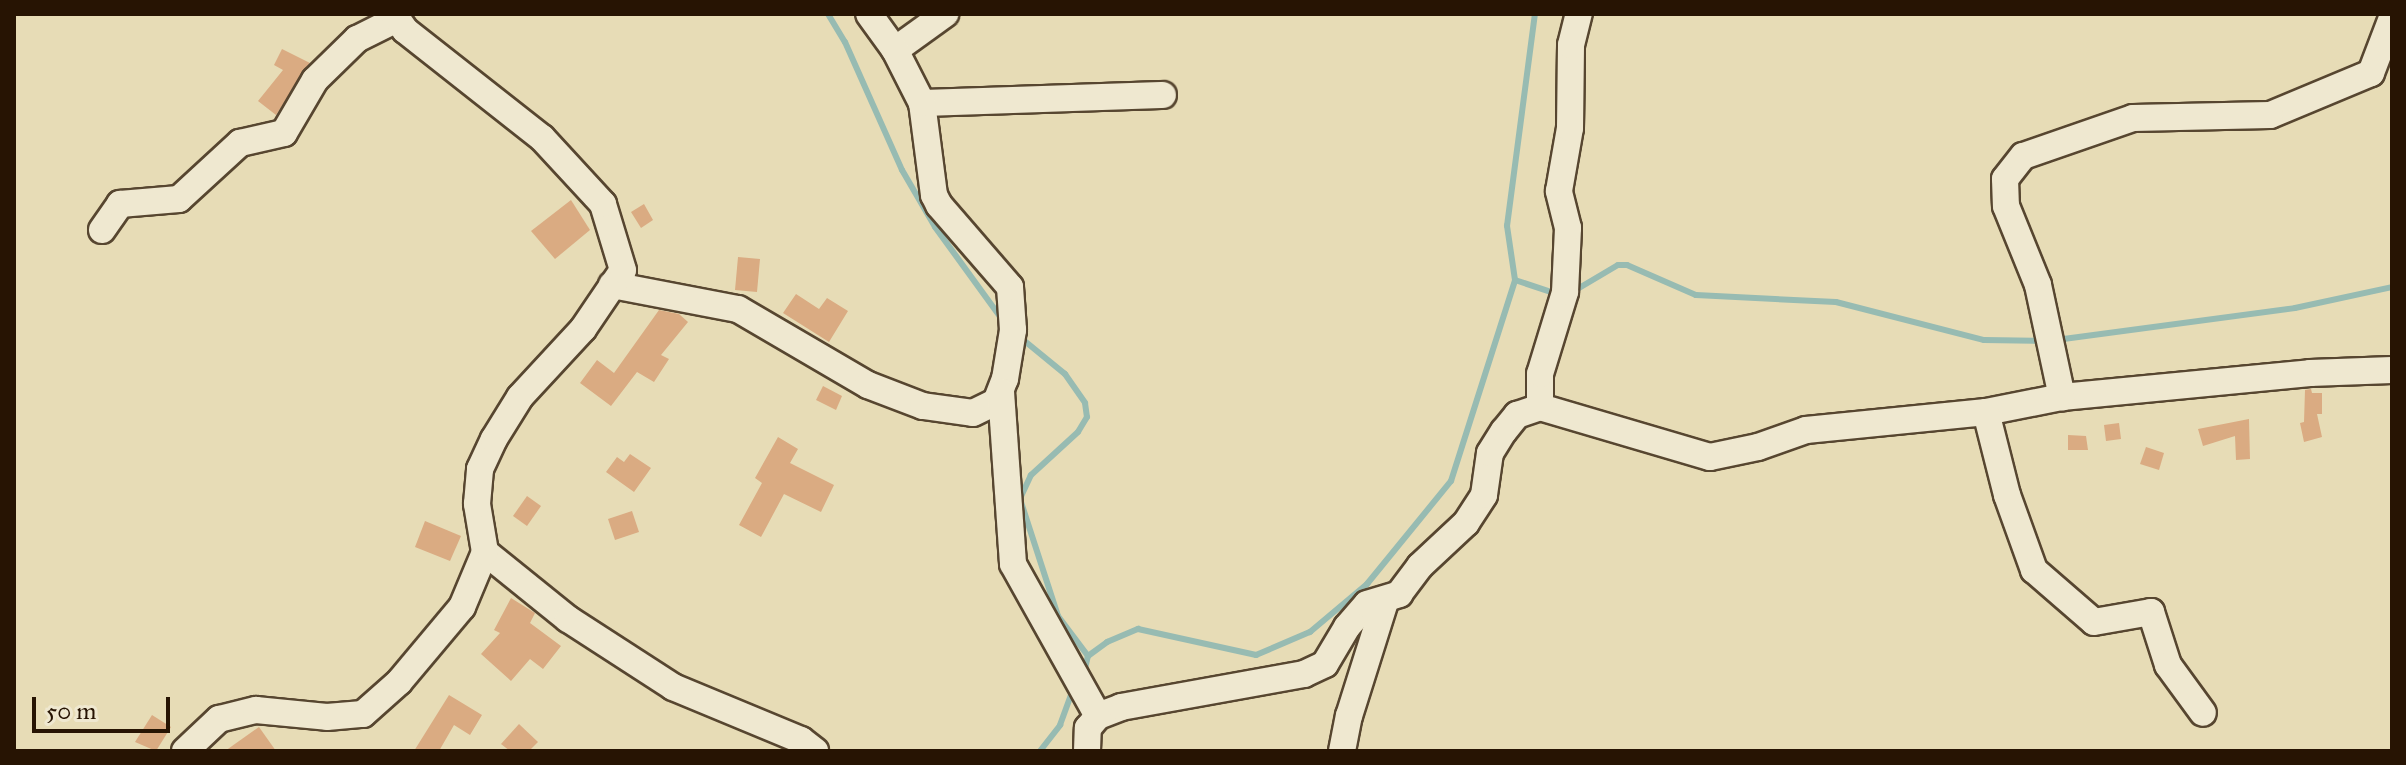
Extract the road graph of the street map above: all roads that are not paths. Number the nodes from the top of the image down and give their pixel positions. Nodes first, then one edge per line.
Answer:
1 (869, 14) edge
2 (945, 14) edge
3 (1579, 14) edge
4 (396, 16) edge
5 (2392, 18) edge
6 (895, 50) junction
7 (1163, 95) dead end
8 (922, 103) junction
9 (102, 230) dead end
10 (612, 285) junction
11 (2392, 370) edge
12 (1001, 392) junction
13 (2062, 397) junction
14 (1540, 407) junction
15 (1986, 412) junction
16 (485, 552) junction
17 (1386, 599) junction
18 (2203, 713) dead end
19 (1098, 716) junction
20 (185, 751) edge
21 (815, 751) edge
22 (1087, 751) edge
23 (1342, 751) edge

1 - 6 street
2 - 6 street
3 - 14 street
4 - 9 street
4 - 10 street
5 - 13 street
6 - 8 street
7 - 8 street
8 - 12 street
10 - 12 street
10 - 16 street
11 - 13 street
12 - 19 street
13 - 15 street
14 - 15 street
14 - 17 street
15 - 18 street
16 - 20 street
16 - 21 street
17 - 19 street
17 - 23 street
19 - 22 street

